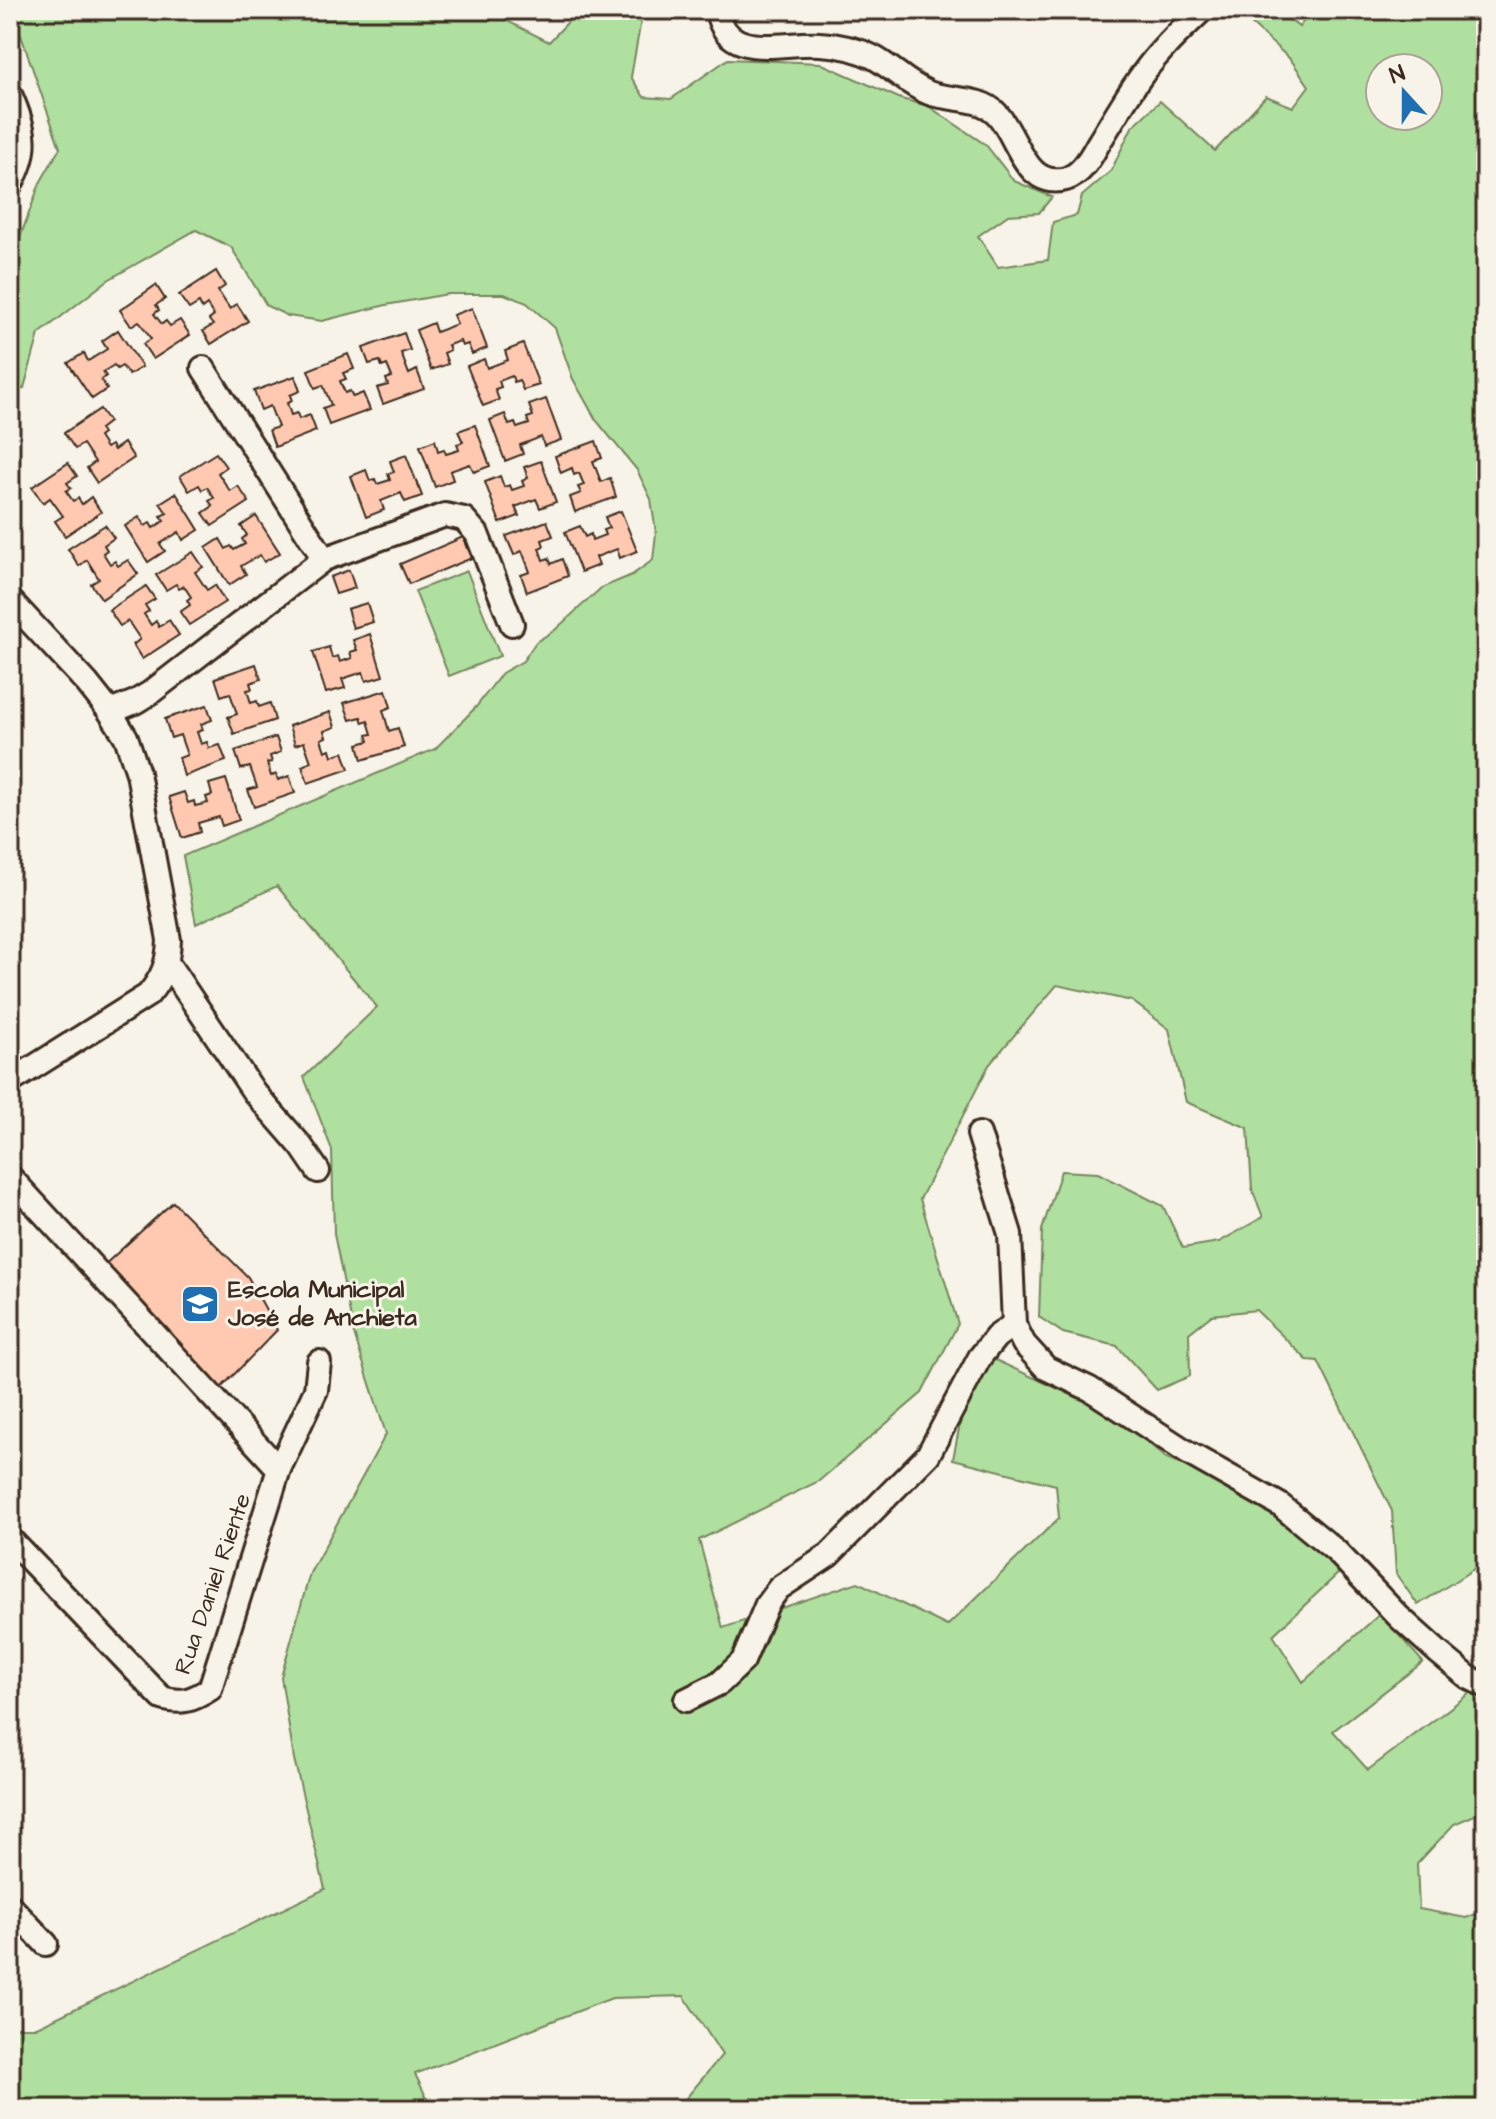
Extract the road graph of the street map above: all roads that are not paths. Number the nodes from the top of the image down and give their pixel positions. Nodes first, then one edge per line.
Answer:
1 (1202, 10) edge
2 (721, 13) edge
3 (10, 94) edge
4 (10, 185) edge
5 (203, 368) dead end
6 (324, 559) junction
7 (10, 600) edge
8 (512, 624) dead end
9 (110, 712) junction
10 (168, 964) junction
11 (10, 1082) edge
12 (979, 1134) dead end
13 (318, 1171) dead end
14 (10, 1177) edge
15 (1014, 1324) junction
16 (319, 1362) dead end
17 (279, 1469) junction
18 (10, 1539) edge
19 (1486, 1686) edge
20 (686, 1700) dead end
21 (10, 1906) edge
22 (46, 1944) dead end

1 - 2 street
3 - 4 street
5 - 6 street
6 - 8 street
6 - 9 street
7 - 9 street
9 - 10 street
10 - 11 street
10 - 13 street
12 - 15 street
14 - 17 street
15 - 19 street
15 - 20 street
16 - 17 street, Rua Daniel Riente
17 - 18 street, Rua Daniel Riente
21 - 22 street

